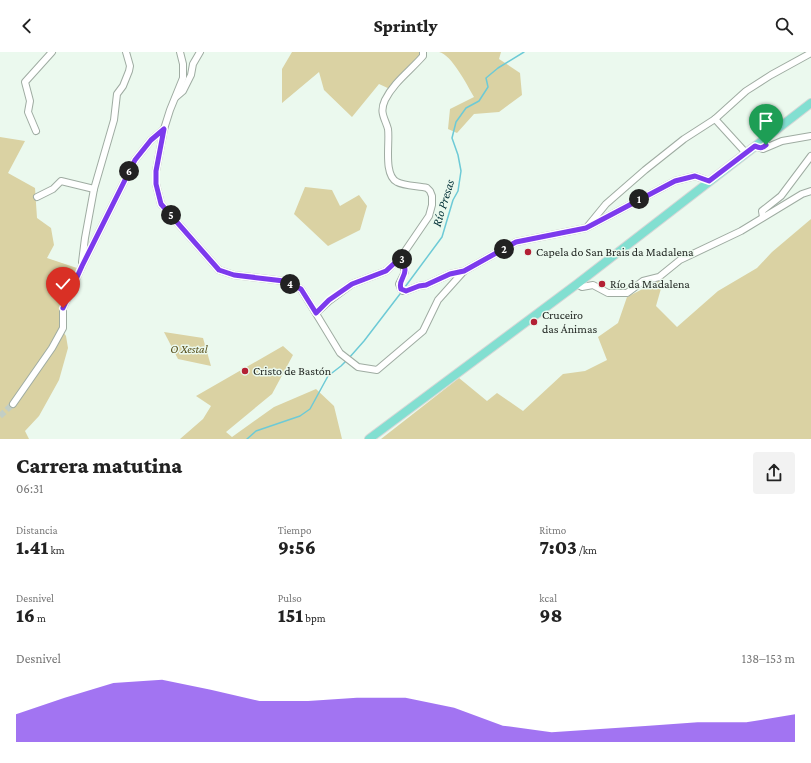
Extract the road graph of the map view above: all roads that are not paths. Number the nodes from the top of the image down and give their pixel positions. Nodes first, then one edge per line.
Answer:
1 (52, 52) edge
2 (126, 52) edge
3 (180, 52) edge
4 (200, 52) edge
5 (423, 52) edge
6 (811, 53) edge
7 (175, 98) junction
8 (811, 103) edge
9 (715, 119) junction
10 (164, 129) junction
11 (36, 131) dead end
12 (811, 136) edge
13 (765, 140) junction
14 (774, 144) junction
15 (757, 147) junction
16 (746, 154) junction
17 (811, 156) edge
18 (709, 181) junction
19 (94, 189) junction
20 (811, 192) edge
21 (37, 197) dead end
22 (762, 217) junction
23 (586, 228) junction
24 (401, 257) junction
25 (82, 266) junction
26 (464, 271) junction
27 (577, 284) junction
28 (316, 313) junction
29 (12, 404) tunnel mouth
30 (369, 439) edge

1 - 11 street
2 - 19 street
3 - 7 street
4 - 7 street
5 - 24 street
6 - 9 street
7 - 10 street
8 - 13 main road
9 - 16 street
9 - 23 street
10 - 25 street
10 - 28 street
12 - 14 street
13 - 14 street
13 - 15 main road
14 - 15 street
15 - 16 main road
16 - 18 main road
17 - 22 street
18 - 23 street
18 - 27 main road
19 - 21 street
19 - 25 street
20 - 22 street
22 - 27 street
23 - 26 street
24 - 26 street
24 - 28 street
25 - 29 street
26 - 28 street
27 - 30 main road

